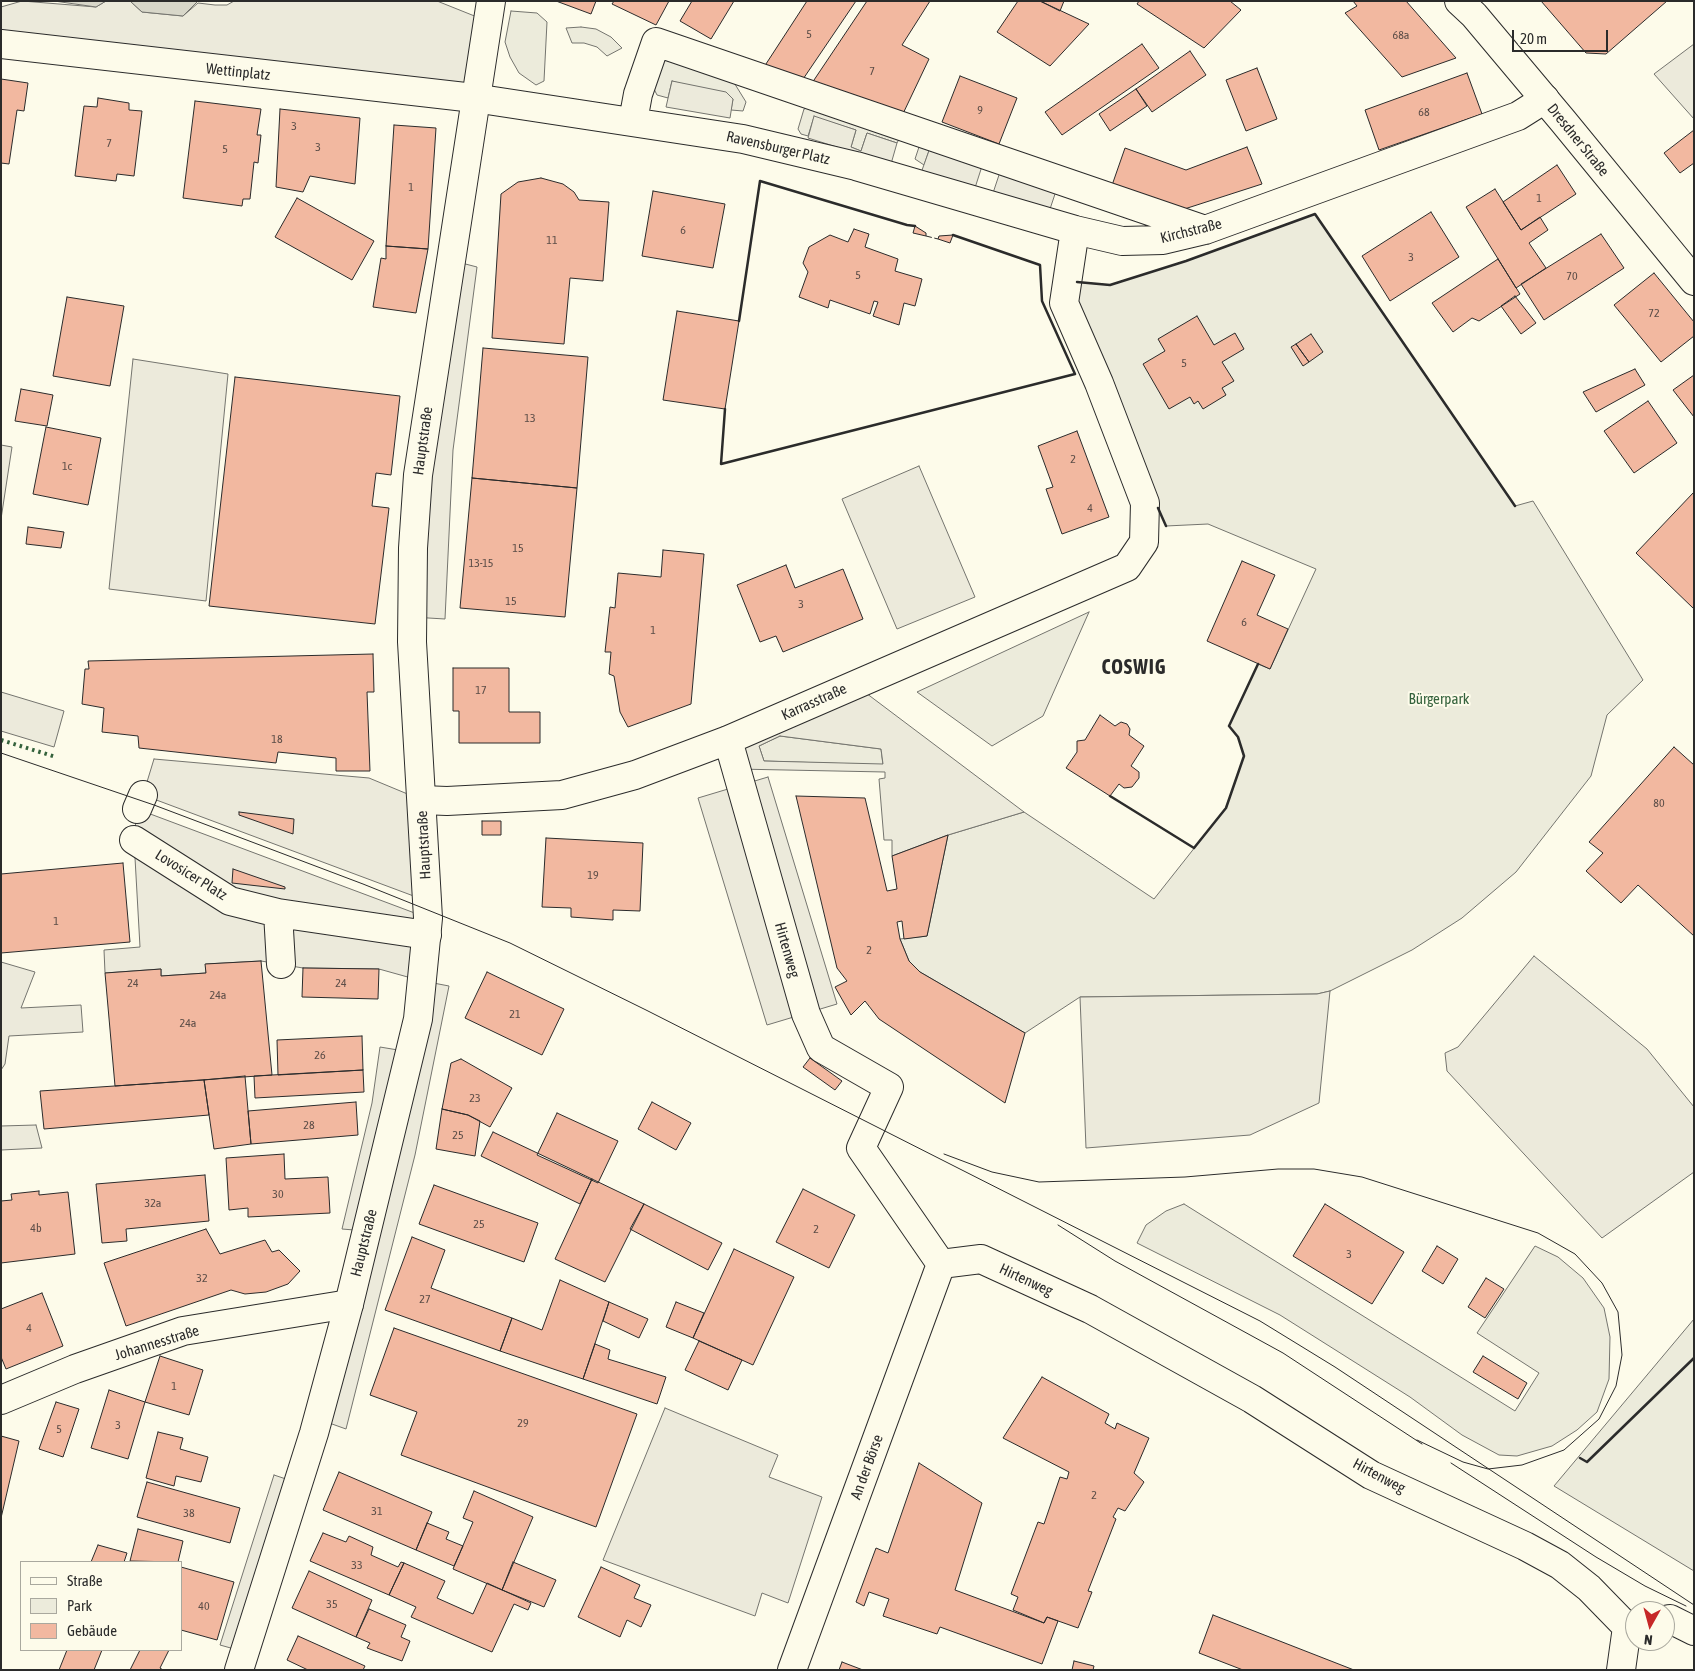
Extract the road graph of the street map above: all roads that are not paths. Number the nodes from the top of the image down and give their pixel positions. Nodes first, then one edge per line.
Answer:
1 (491, 1) edge
2 (1459, 1) edge
3 (1, 44) edge
4 (474, 98) junction
5 (1544, 99) junction
6 (632, 121) junction
7 (1075, 230) junction
8 (1205, 230) junction
9 (1694, 281) edge
10 (728, 740) junction
11 (422, 800) junction
12 (134, 840) dead end
13 (278, 913) junction
14 (427, 935) junction
15 (281, 964) dead end
16 (941, 1264) junction
17 (349, 1304) junction
18 (1, 1400) edge
19 (1625, 1621) edge
20 (1675, 1621) edge
21 (1694, 1630) edge
22 (1625, 1651) edge
23 (239, 1670) edge
24 (792, 1670) edge
25 (1621, 1670) edge

1 - 4 street, Hauptstraße
2 - 5 street, Dresdner Straße
3 - 4 street, Wettinplatz
4 - 6 street, Ravensburger Platz
4 - 11 street, Hauptstraße
5 - 8 street, Kirchstraße
5 - 9 street, Dresdner Straße
6 - 7 street, Ravensburger Platz
6 - 8 street
7 - 8 street, Kirchstraße
7 - 10 street, Karrasstraße
10 - 11 street, Karrasstraße
10 - 16 street, Hirtenweg
11 - 14 street, Hauptstraße
12 - 13 street, Lovosicer Platz
13 - 14 street, Lovosicer Platz
13 - 15 street
14 - 17 street, Hauptstraße
16 - 19 street, Hirtenweg
16 - 24 street, An der Börse
17 - 18 street, Johannesstraße
17 - 23 street, Hauptstraße
20 - 21 street
22 - 25 street, Hirtenweg

